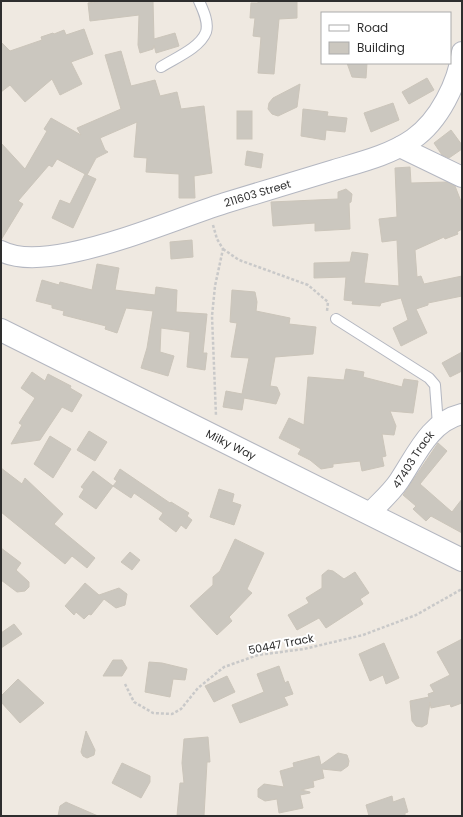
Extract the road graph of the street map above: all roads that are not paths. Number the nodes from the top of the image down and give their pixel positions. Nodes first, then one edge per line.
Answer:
1 (200, 1) edge
2 (462, 52) edge
3 (161, 67) dead end
4 (400, 147) junction
5 (462, 177) edge
6 (1, 251) edge
7 (336, 319) road end
8 (1, 330) edge
9 (462, 414) edge
10 (438, 425) junction
11 (370, 513) junction
12 (462, 560) edge

1 - 3 lane
2 - 4 street, 211603 Street
4 - 5 street
4 - 6 street, 211603 Street
7 - 10 lane
8 - 11 street, Milky Way
9 - 10 street, 47403 Track
10 - 11 street, 47403 Track
11 - 12 street, Milky Way

